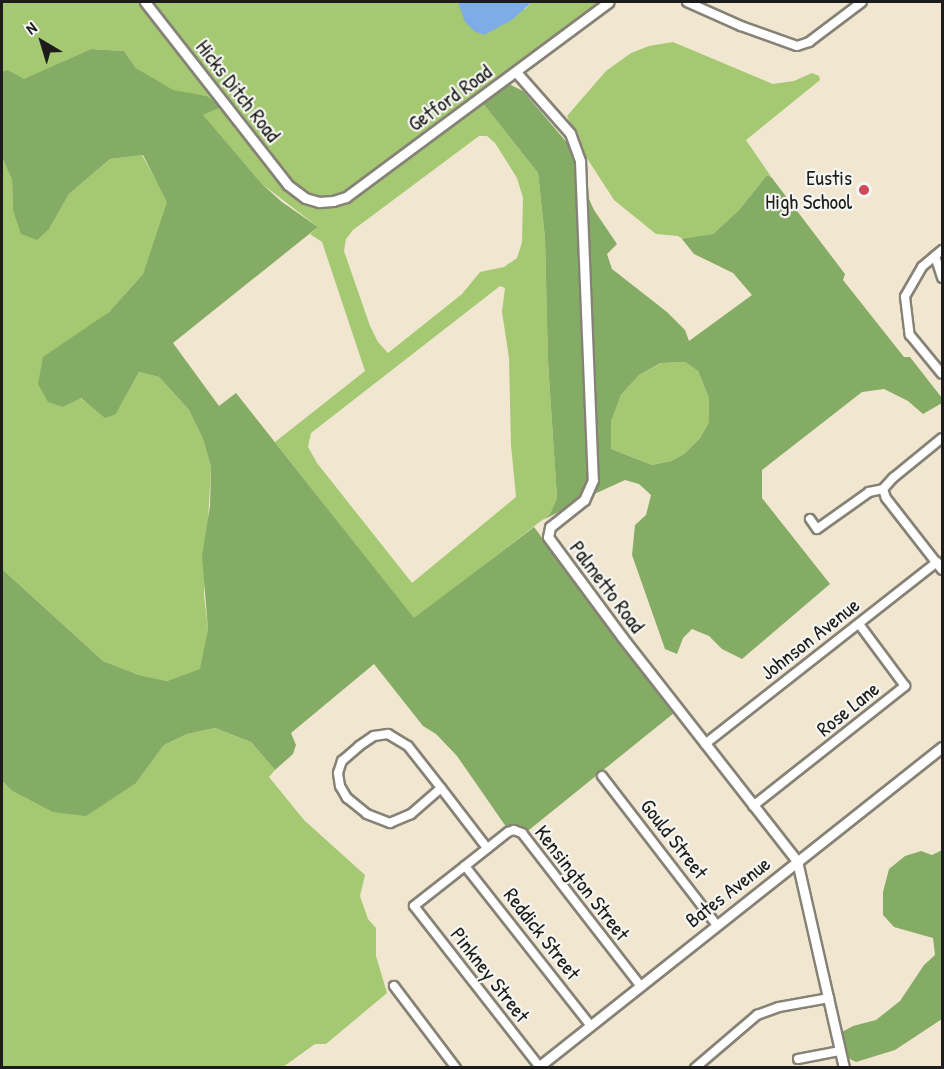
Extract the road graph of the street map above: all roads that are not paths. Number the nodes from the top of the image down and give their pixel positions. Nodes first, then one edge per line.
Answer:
1 (145, 2) edge
2 (609, 2) edge
3 (687, 2) edge
4 (862, 2) edge
5 (516, 72) junction
6 (305, 198) joint
7 (942, 250) edge
8 (935, 256) junction
9 (942, 278) edge
10 (942, 374) edge
11 (942, 438) edge
12 (883, 489) junction
13 (810, 519) dead end
14 (937, 562) junction
15 (942, 570) edge
16 (859, 624) junction
17 (705, 744) junction
18 (942, 747) edge
19 (602, 776) dead end
20 (441, 788) junction
21 (753, 806) junction
22 (488, 848) junction
23 (798, 861) junction
24 (465, 866) junction
25 (414, 906) joint
26 (716, 924) junction
27 (640, 985) junction
28 (394, 986) dead end
29 (829, 998) junction
30 (590, 1025) junction
31 (840, 1051) junction
32 (798, 1059) dead end
33 (538, 1067) edge
34 (456, 1068) edge
35 (695, 1068) edge
36 (844, 1068) edge

1 - 6 street, Hicks Ditch Road
2 - 5 street, Getford Road
3 - 4 street
5 - 6 street, Getford Road
5 - 17 street, Palmetto Road
7 - 8 street
8 - 9 street
8 - 10 street
11 - 12 street
12 - 13 street
12 - 14 street
14 - 15 street
14 - 16 street, Johnson Avenue
16 - 17 street, Johnson Avenue
16 - 21 street, Rose Lane
17 - 21 street, Palmetto Road
18 - 23 street, Bates Avenue
19 - 26 street, Gould Street
20 - 20 street
20 - 22 street
21 - 23 street, Palmetto Road
22 - 24 street, Kensington Street
22 - 27 street, Kensington Street
23 - 26 street, Bates Avenue
23 - 29 street, Palmetto Road
24 - 25 street, Kensington Street
24 - 30 street, Reddick Street
25 - 33 street, Pinkney Street
26 - 27 street, Bates Avenue
27 - 30 street, Bates Avenue
28 - 34 street
29 - 31 street, Palmetto Road
29 - 35 street
30 - 33 street, Bates Avenue
31 - 32 street
31 - 36 street, Palmetto Road

